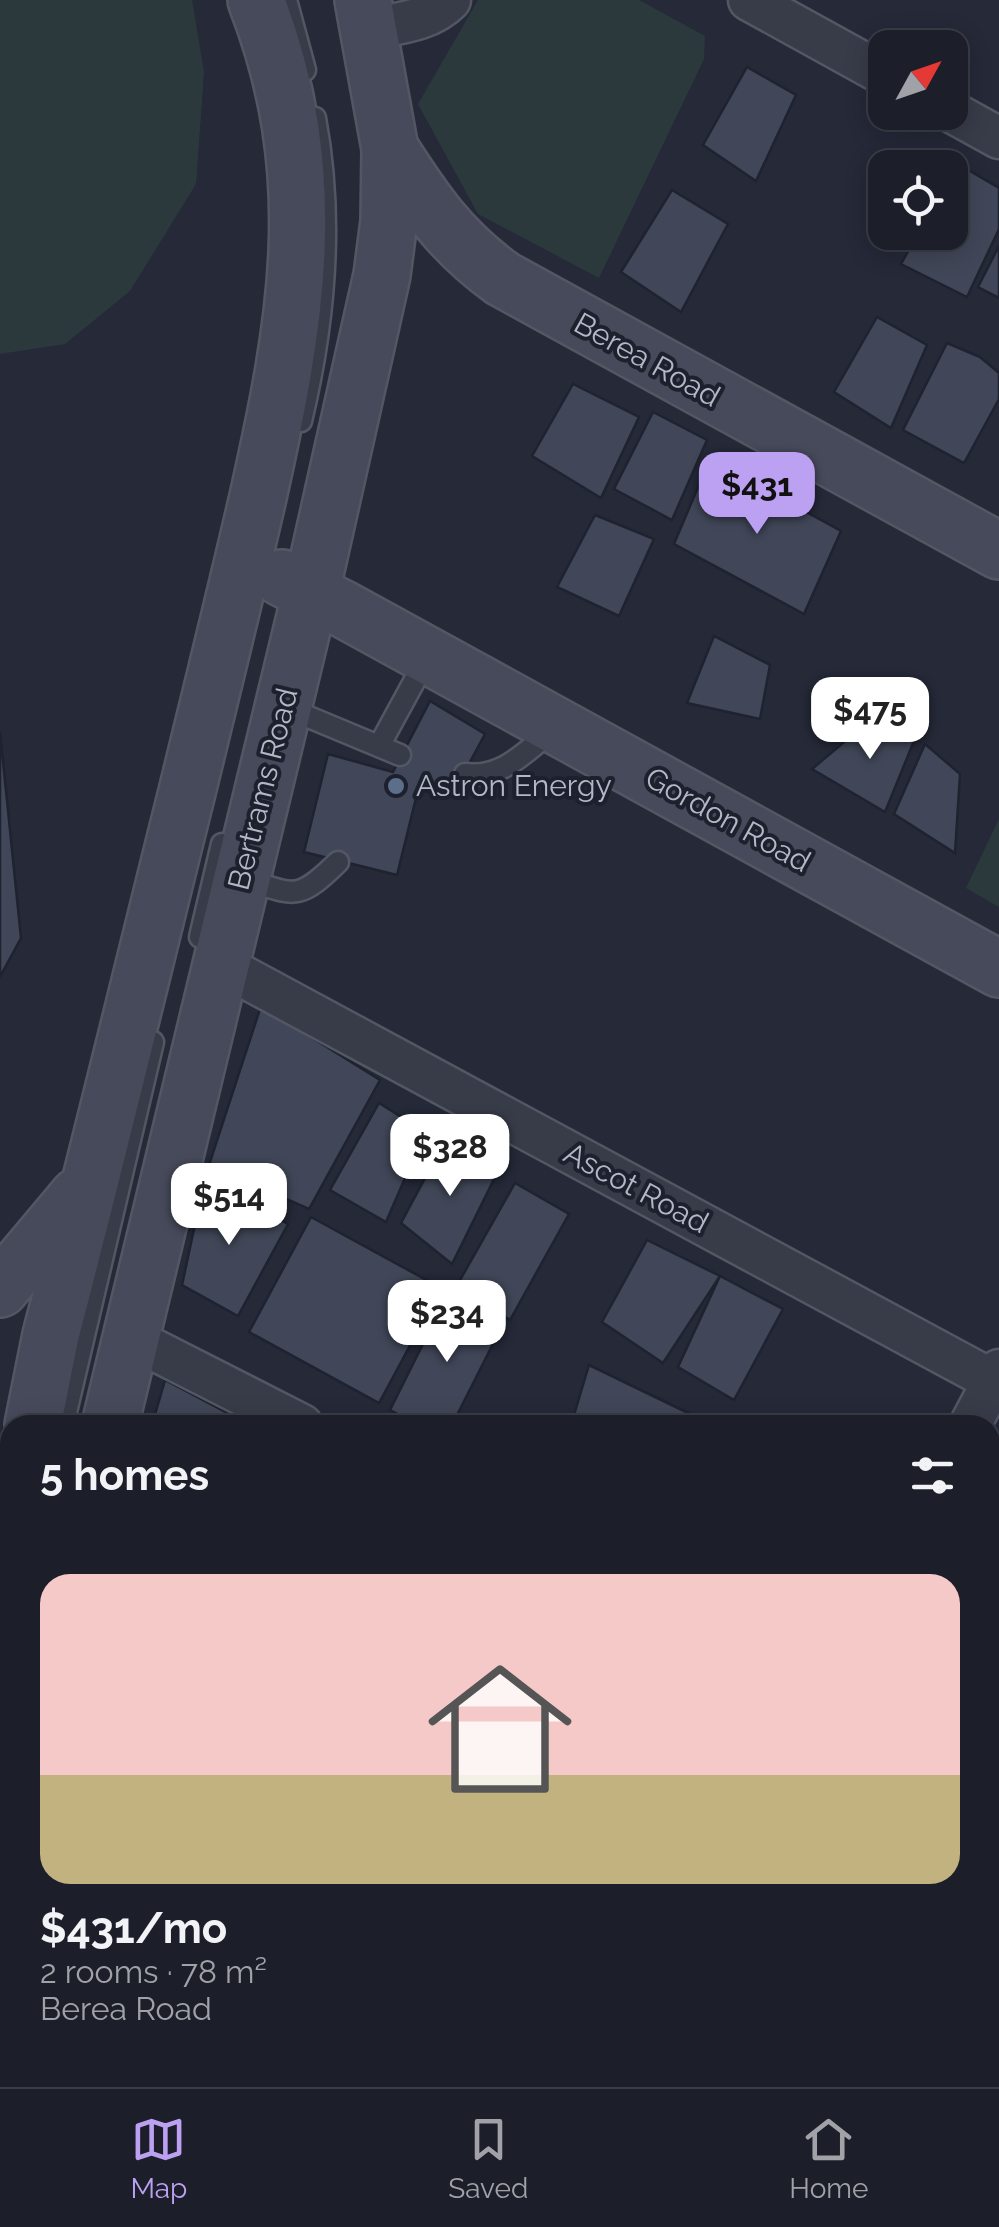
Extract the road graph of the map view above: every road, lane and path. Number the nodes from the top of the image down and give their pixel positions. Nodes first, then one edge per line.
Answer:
1 (256, 0) edge
2 (286, 0) edge
3 (450, 0) edge
4 (749, 0) edge
5 (366, 14) edge
6 (868, 66) edge
7 (968, 121) edge
8 (999, 138) edge
9 (390, 148) junction
10 (298, 435) dead end
11 (999, 551) edge
12 (278, 579) junction
13 (428, 656) junction
14 (283, 706) junction
15 (558, 726) junction
16 (379, 746) junction
17 (400, 754) dead end
18 (465, 774) dead end
19 (224, 846) junction
20 (338, 862) dead end
21 (182, 919) dead end
22 (209, 957) junction
23 (999, 968) edge
24 (156, 1029) dead end
25 (119, 1174) junction
26 (135, 1209) dead end
27 (0, 1289) edge
28 (93, 1338) junction
29 (0, 1354) edge
30 (997, 1378) edge
31 (40, 1415) edge
32 (66, 1415) edge
33 (84, 1415) edge
34 (108, 1415) edge
35 (278, 1415) edge
36 (976, 1415) edge

1 - 12 main road, Bertrams Road
2 - 10 lane
3 - 5 street
4 - 6 street
5 - 9 main road
7 - 8 street
9 - 11 main road, Berea Road
9 - 12 main road, Bertrams Road
12 - 13 main road, Gordon Road
12 - 14 main road, Bertrams Road
12 - 25 main road, Bertrams Road
13 - 15 main road, Gordon Road
13 - 16 lane
14 - 16 lane
14 - 19 main road, Bertrams Road
15 - 18 lane
15 - 23 main road, Gordon Road
16 - 17 lane
19 - 20 lane
19 - 21 lane
19 - 22 main road, Bertrams Road
22 - 28 main road, Bertrams Road
22 - 30 street, Ascot Road
24 - 28 lane
25 - 26 lane
25 - 27 main road
25 - 28 main road, Bertrams Road
28 - 29 main road
28 - 31 main road, Bertrams Road
28 - 32 lane
28 - 33 lane
28 - 34 main road, Bertrams Road
28 - 35 street
30 - 36 street

